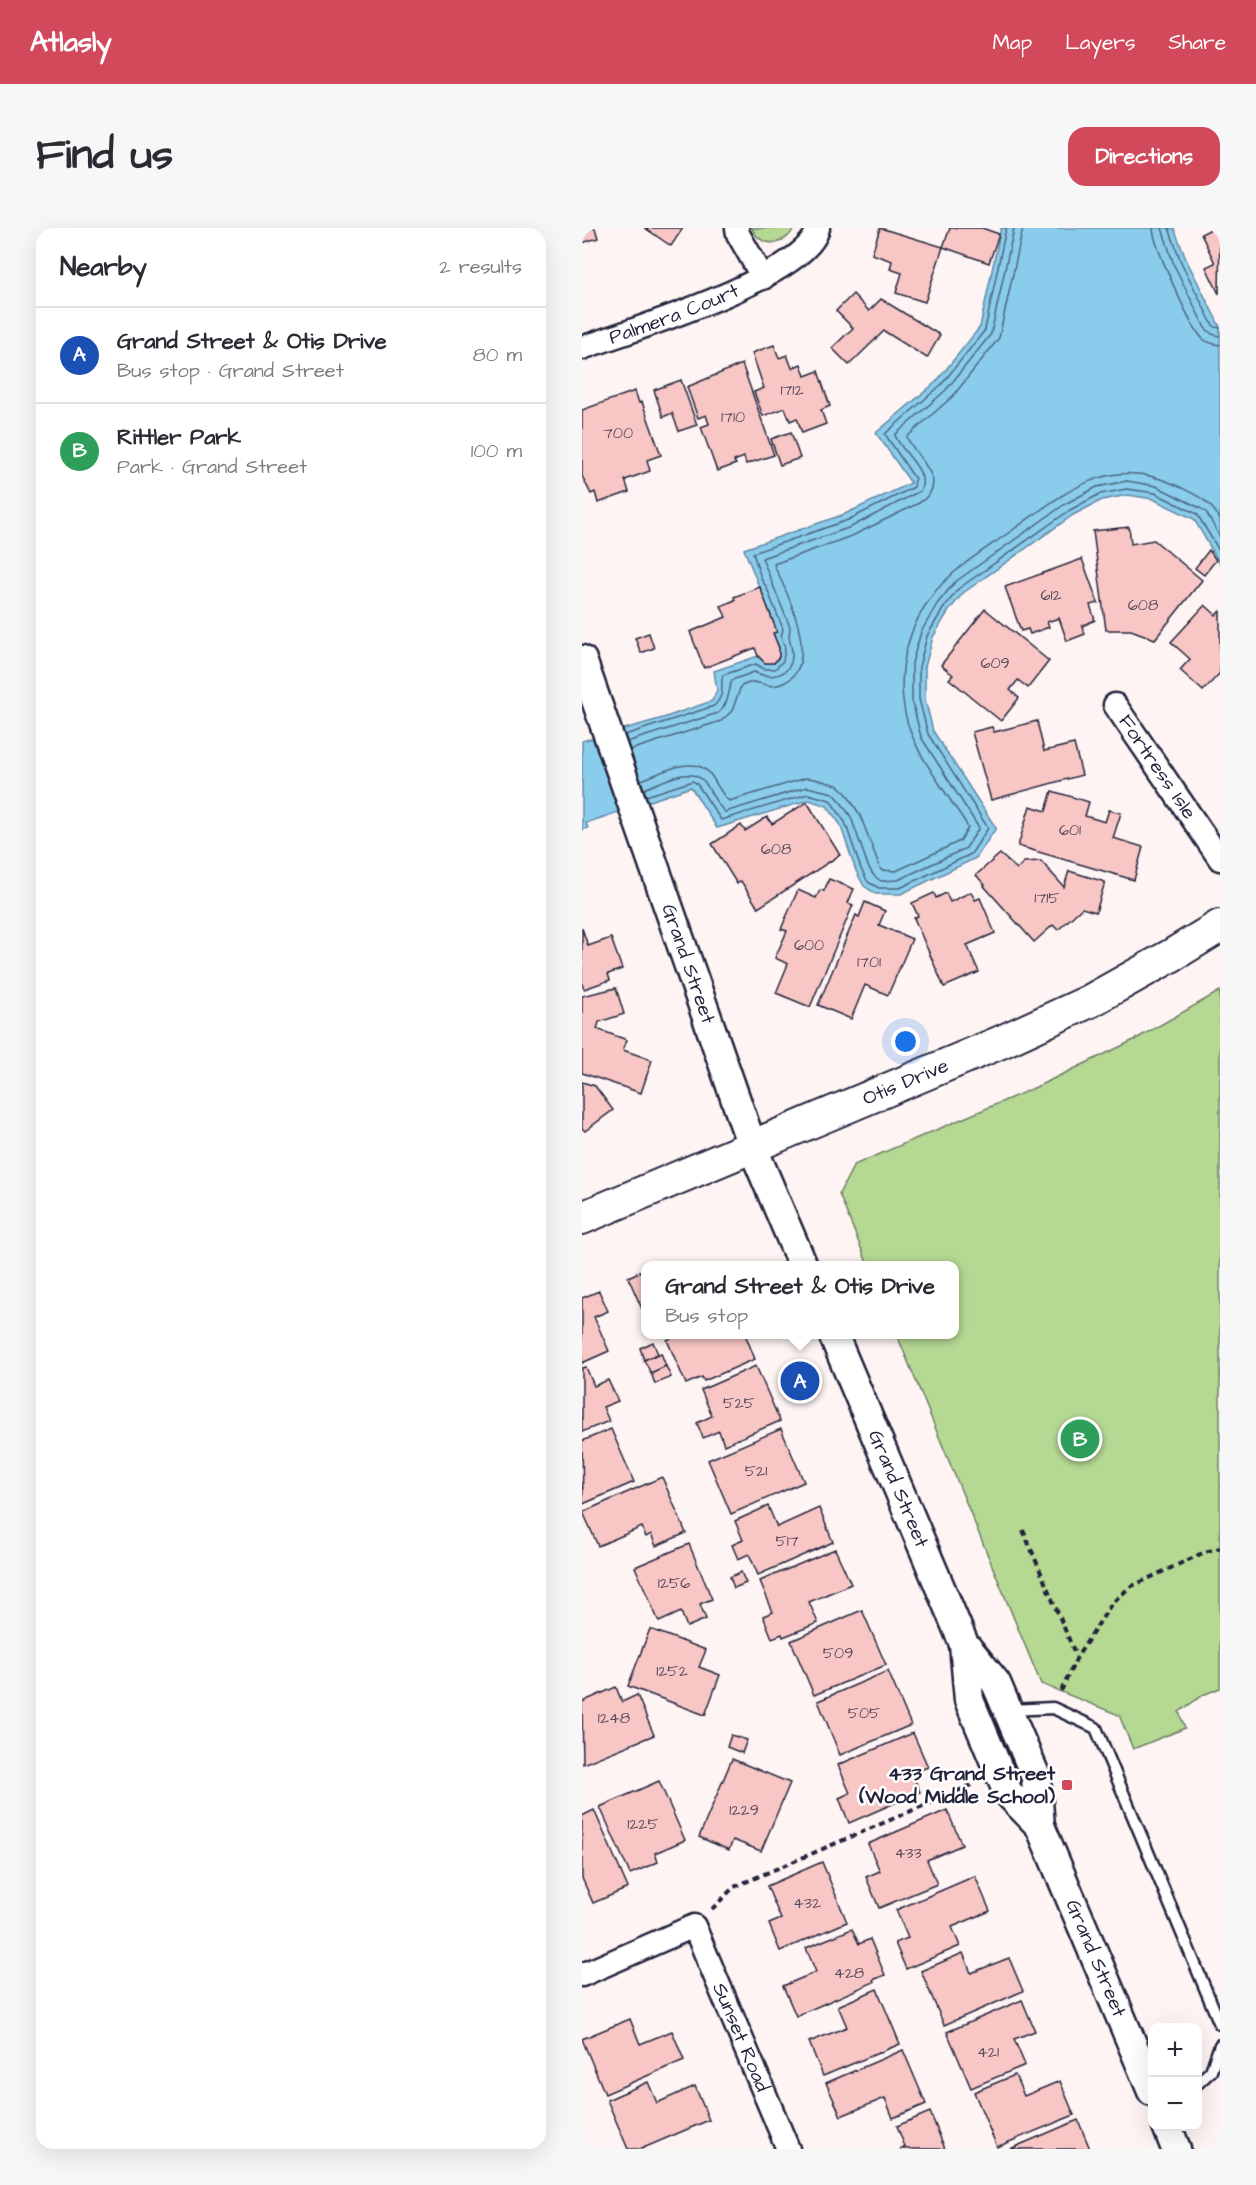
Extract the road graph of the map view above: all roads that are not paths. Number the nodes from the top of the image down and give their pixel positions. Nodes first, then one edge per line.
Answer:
1 (737, 228) edge
2 (818, 228) edge
3 (762, 278) junction
4 (582, 348) edge
5 (582, 660) edge
6 (1115, 705) dead end
7 (1220, 859) edge
8 (1220, 926) edge
9 (752, 1146) junction
10 (582, 1218) edge
11 (801, 1261) edge
12 (834, 1339) edge
13 (964, 1644) junction
14 (1008, 1710) junction
15 (1040, 1826) junction
16 (582, 1974) edge
17 (1220, 2024) edge
18 (1220, 2045) edge
19 (1202, 2079) edge
20 (1148, 2082) edge
21 (1169, 2131) edge
22 (788, 2149) edge
23 (1176, 2149) edge

1 - 3 street, Palmera Court
2 - 3 street, Palmera Court
3 - 4 street, Palmera Court
5 - 9 street, Grand Street
6 - 7 street, Fortress Isle
8 - 9 main road, Otis Drive
9 - 10 main road, Otis Drive
9 - 11 street, Grand Street
12 - 13 street, Grand Street
13 - 14 street, Grand Street
13 - 15 street, Grand Street
14 - 15 street, Grand Street
14 - 17 lane
15 - 20 street, Grand Street
16 - 22 street, Sunset Road
18 - 19 lane
21 - 23 street

